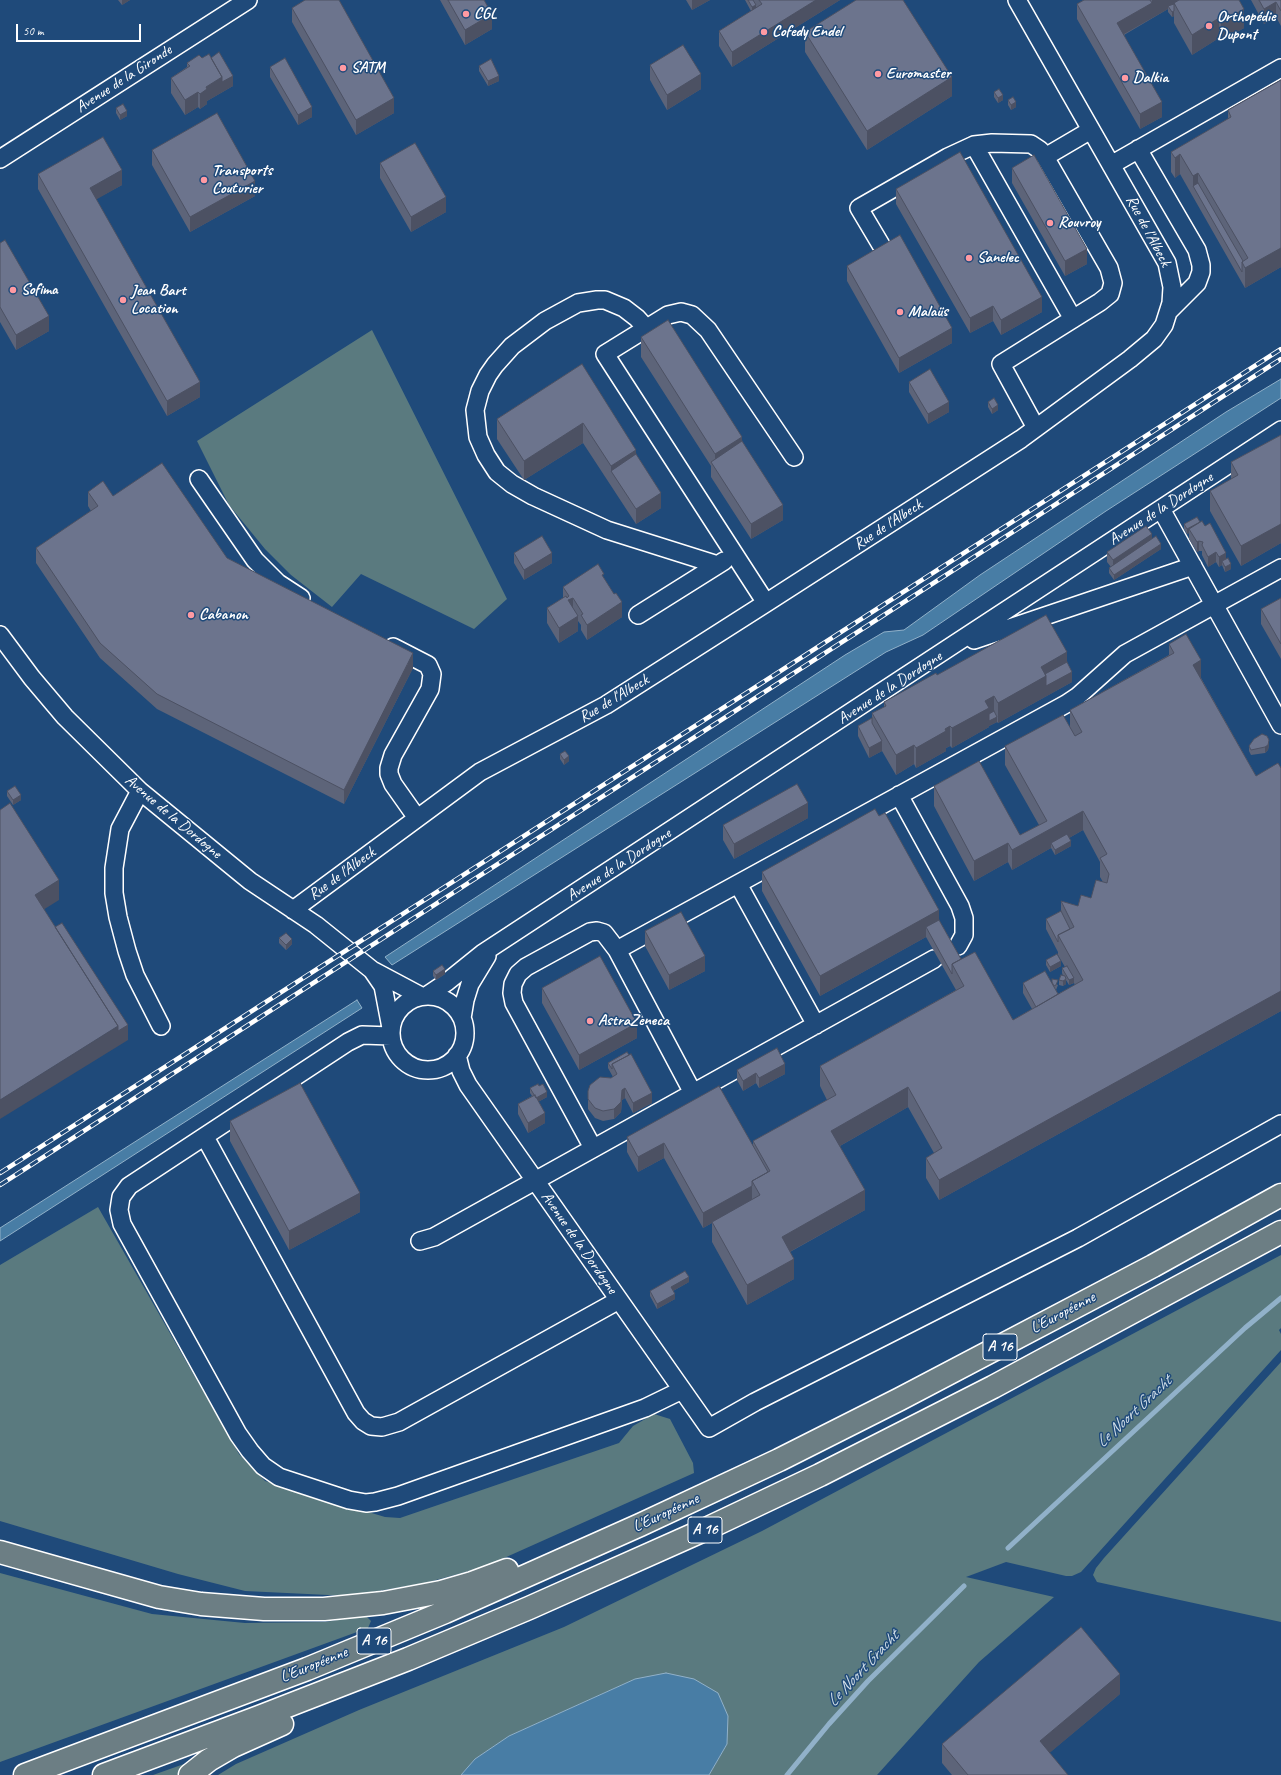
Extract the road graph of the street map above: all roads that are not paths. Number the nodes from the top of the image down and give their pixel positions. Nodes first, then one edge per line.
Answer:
1 (248, 0) edge
2 (1018, 0) edge
3 (1281, 68) edge
4 (1092, 130) junction
5 (974, 146) junction
6 (1138, 149) junction
7 (1045, 157) junction
8 (0, 159) edge
9 (1111, 165) junction
10 (881, 245) edge
11 (1169, 311) junction
12 (1074, 319) junction
13 (646, 328) junction
14 (1036, 428) junction
15 (1281, 430) edge
16 (794, 457) dead end
17 (198, 478) dead end
18 (1161, 509) junction
19 (736, 554) junction
20 (718, 565) junction
21 (1193, 566) junction
22 (1281, 568) edge
23 (766, 603) junction
24 (1214, 604) junction
25 (312, 605) edge
26 (638, 615) dead end
27 (0, 635) edge
28 (381, 641) edge
29 (951, 648) junction
30 (1281, 725) edge
31 (140, 790) junction
32 (899, 795) junction
33 (417, 818) junction
34 (738, 884) junction
35 (293, 910) junction
36 (498, 944) junction
37 (958, 946) dead end
38 (617, 950) junction
39 (934, 959) dead end
40 (372, 970) junction
41 (424, 996) junction
42 (462, 1018) junction
43 (816, 1025) junction
44 (161, 1026) dead end
45 (391, 1032) junction
46 (457, 1054) junction
47 (693, 1093) junction
48 (1281, 1124) edge
49 (205, 1136) junction
50 (593, 1148) junction
51 (535, 1180) junction
52 (1281, 1195) edge
53 (1281, 1232) edge
54 (420, 1241) dead end
55 (619, 1300) junction
56 (682, 1390) junction
57 (715, 1490) junction
58 (0, 1537) edge
59 (0, 1552) edge
60 (588, 1582) junction
61 (252, 1608) junction
62 (26, 1775) edge
63 (104, 1775) edge
64 (190, 1775) edge

1 - 8 street, Avenue de la Gironde
2 - 4 street, Rue de l'Albeck
3 - 6 street
4 - 7 street
4 - 9 street, Rue de l'Albeck
5 - 7 street
5 - 10 street
5 - 12 street
6 - 9 street
6 - 11 street
7 - 12 street
9 - 11 street, Rue de l'Albeck
11 - 14 street, Rue de l'Albeck
12 - 14 street
13 - 16 street
13 - 19 street
13 - 20 street
14 - 23 street, Rue de l'Albeck
15 - 18 street, Avenue de la Dordogne
17 - 25 street
18 - 21 street
18 - 29 street, Avenue de la Dordogne
19 - 20 street
19 - 23 street
20 - 26 street
21 - 24 street
21 - 29 street
22 - 24 street
23 - 33 street, Rue de l'Albeck
24 - 30 street
24 - 32 street
27 - 31 street, Avenue de la Dordogne
28 - 33 street
29 - 36 street, Avenue de la Dordogne
31 - 35 street, Avenue de la Dordogne
31 - 44 street
32 - 34 street
32 - 37 street
33 - 35 street, Rue de l'Albeck
34 - 38 street
34 - 43 street
35 - 40 street, Avenue de la Dordogne
36 - 41 street, Avenue de la Dordogne
36 - 42 street, Avenue de la Dordogne
38 - 47 street
38 - 50 street
39 - 43 street
40 - 41 street, Avenue de la Dordogne
40 - 45 street, Avenue de la Dordogne
41 - 42 street
41 - 45 street
42 - 46 street
43 - 47 street
45 - 46 street
45 - 49 street
46 - 51 street, Avenue de la Dordogne
47 - 50 street
48 - 56 street, Avenue de la Dordogne
49 - 55 street
49 - 56 street
50 - 51 street
51 - 54 street
51 - 55 street, Avenue de la Dordogne
52 - 57 highway, L'Européenne / A 16
53 - 60 highway, L'Européenne / A 16
55 - 56 street, Avenue de la Dordogne
57 - 61 highway
57 - 62 highway, L'Européenne / A 16
58 - 61 highway
59 - 61 highway
60 - 63 highway, L'Européenne / A 16
60 - 64 highway

